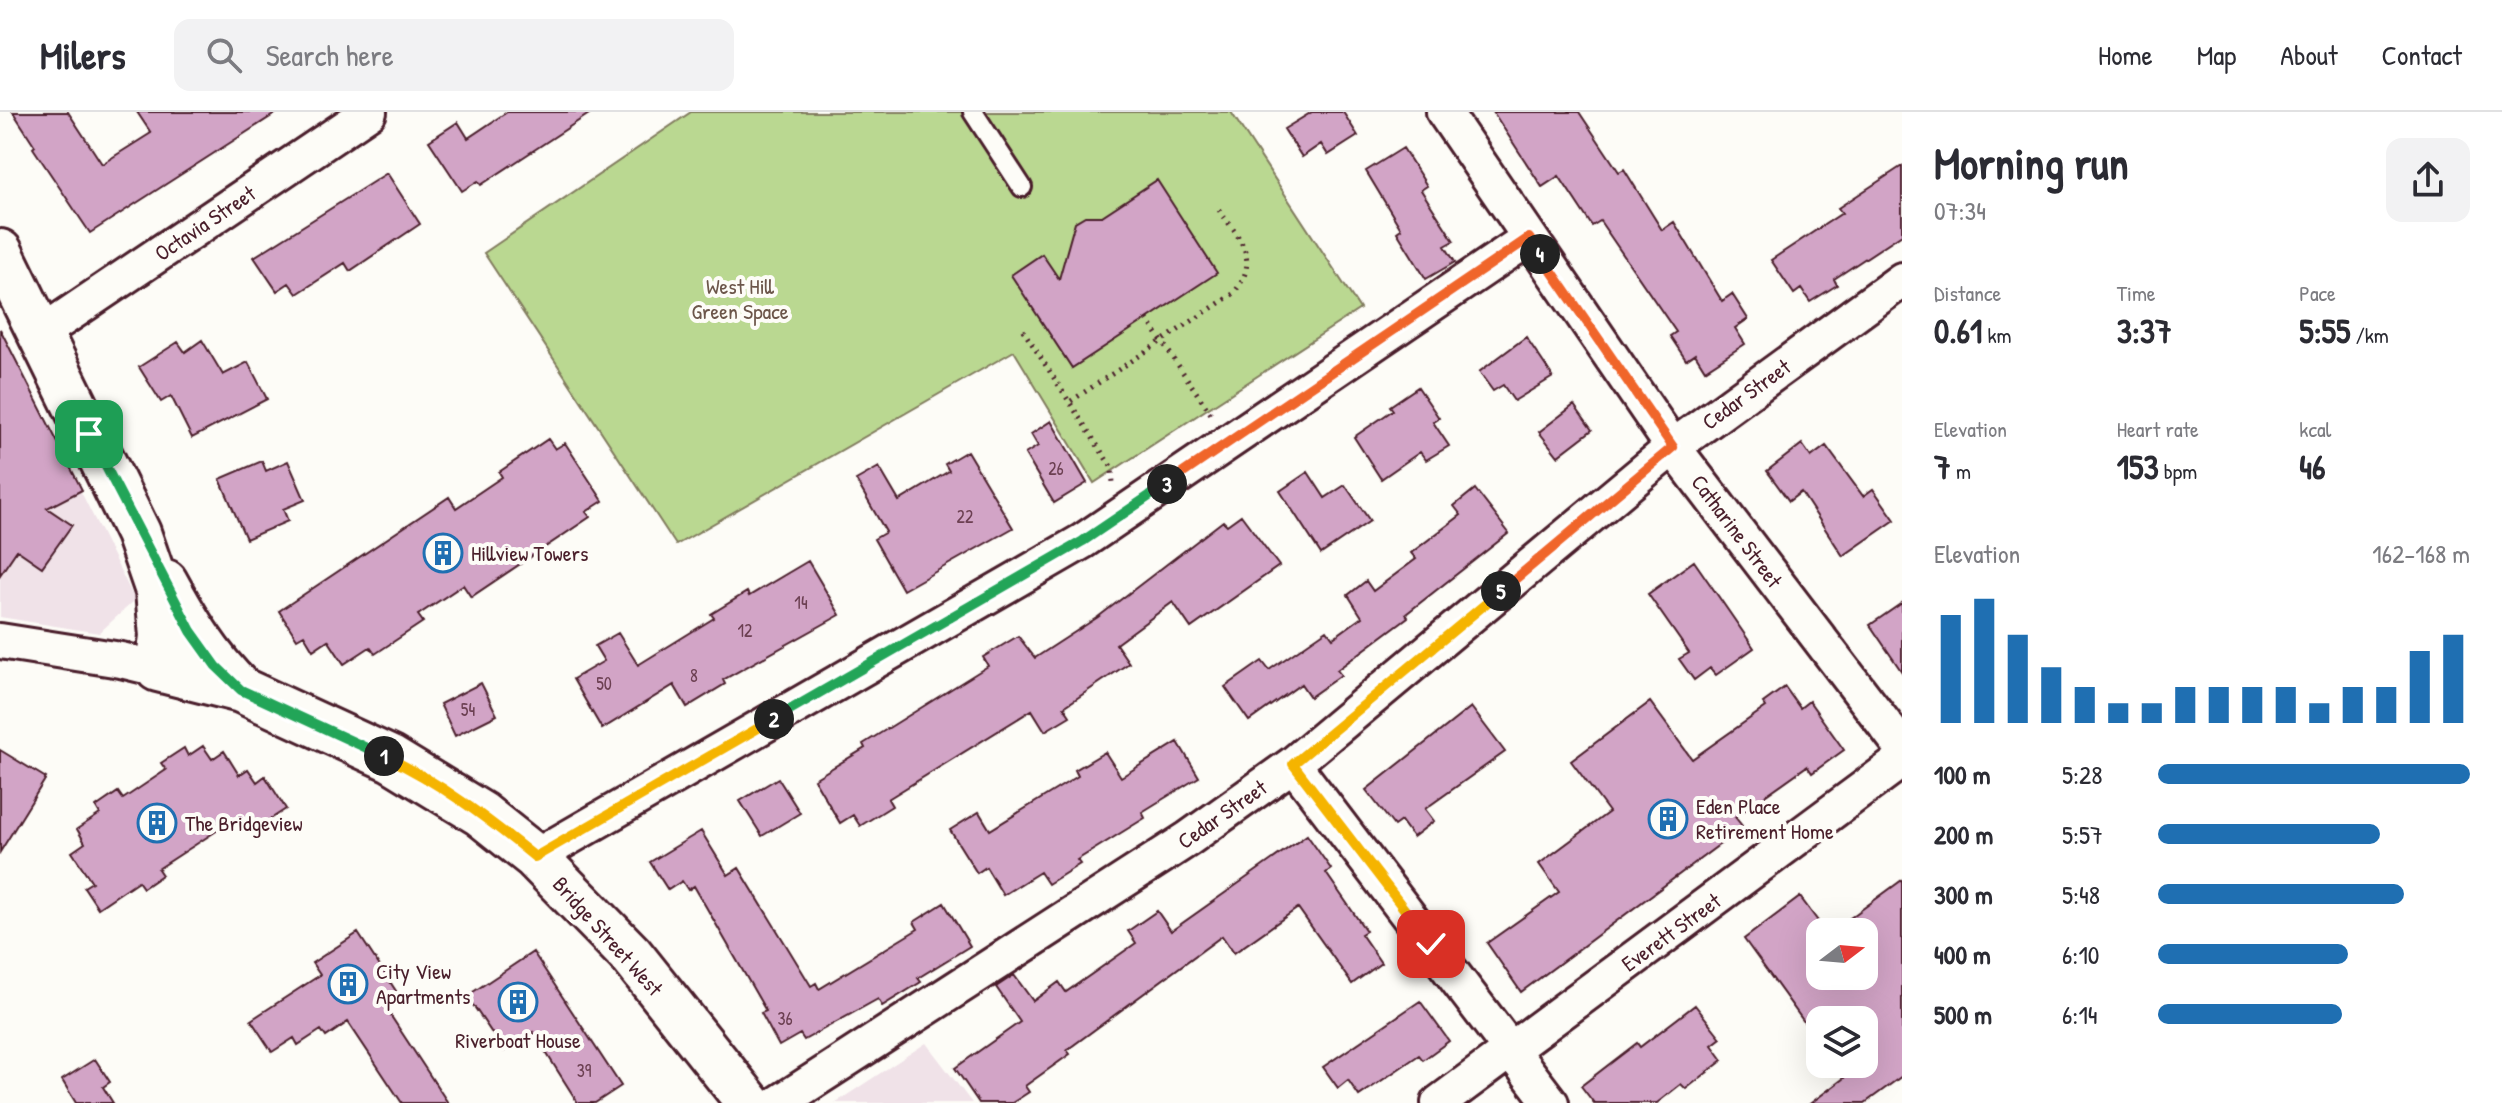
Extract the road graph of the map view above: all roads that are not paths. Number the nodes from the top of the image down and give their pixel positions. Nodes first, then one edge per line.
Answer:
1 (369, 112) edge
2 (973, 112) edge
3 (1444, 112) edge
4 (1022, 187) dead end
5 (1529, 238) junction
6 (0, 252) edge
7 (1902, 280) edge
8 (40, 334) junction
9 (1673, 447) junction
10 (138, 533) junction
11 (0, 641) edge
12 (158, 669) junction
13 (241, 690) junction
14 (1902, 747) edge
15 (1902, 760) edge
16 (1293, 764) junction
17 (535, 857) junction
18 (1511, 1050) junction
19 (749, 1103) edge
20 (779, 1103) edge
21 (1439, 1103) edge
22 (1551, 1103) edge

1 - 8 street, Octavia Street
2 - 4 lane
3 - 5 street, Catharine Street
5 - 9 street, Catharine Street
5 - 17 street
6 - 8 street
7 - 9 street, Cedar Street
8 - 10 street
9 - 14 street, Catharine Street
9 - 16 street, Cedar Street
10 - 12 street
10 - 13 street
11 - 12 street
12 - 13 street, Bridge Street West
13 - 17 street, Bridge Street West
15 - 18 street, Everett Street
16 - 18 street
16 - 20 street, Cedar Street
17 - 19 street, Bridge Street West
18 - 21 street, Everett Street
18 - 22 street

